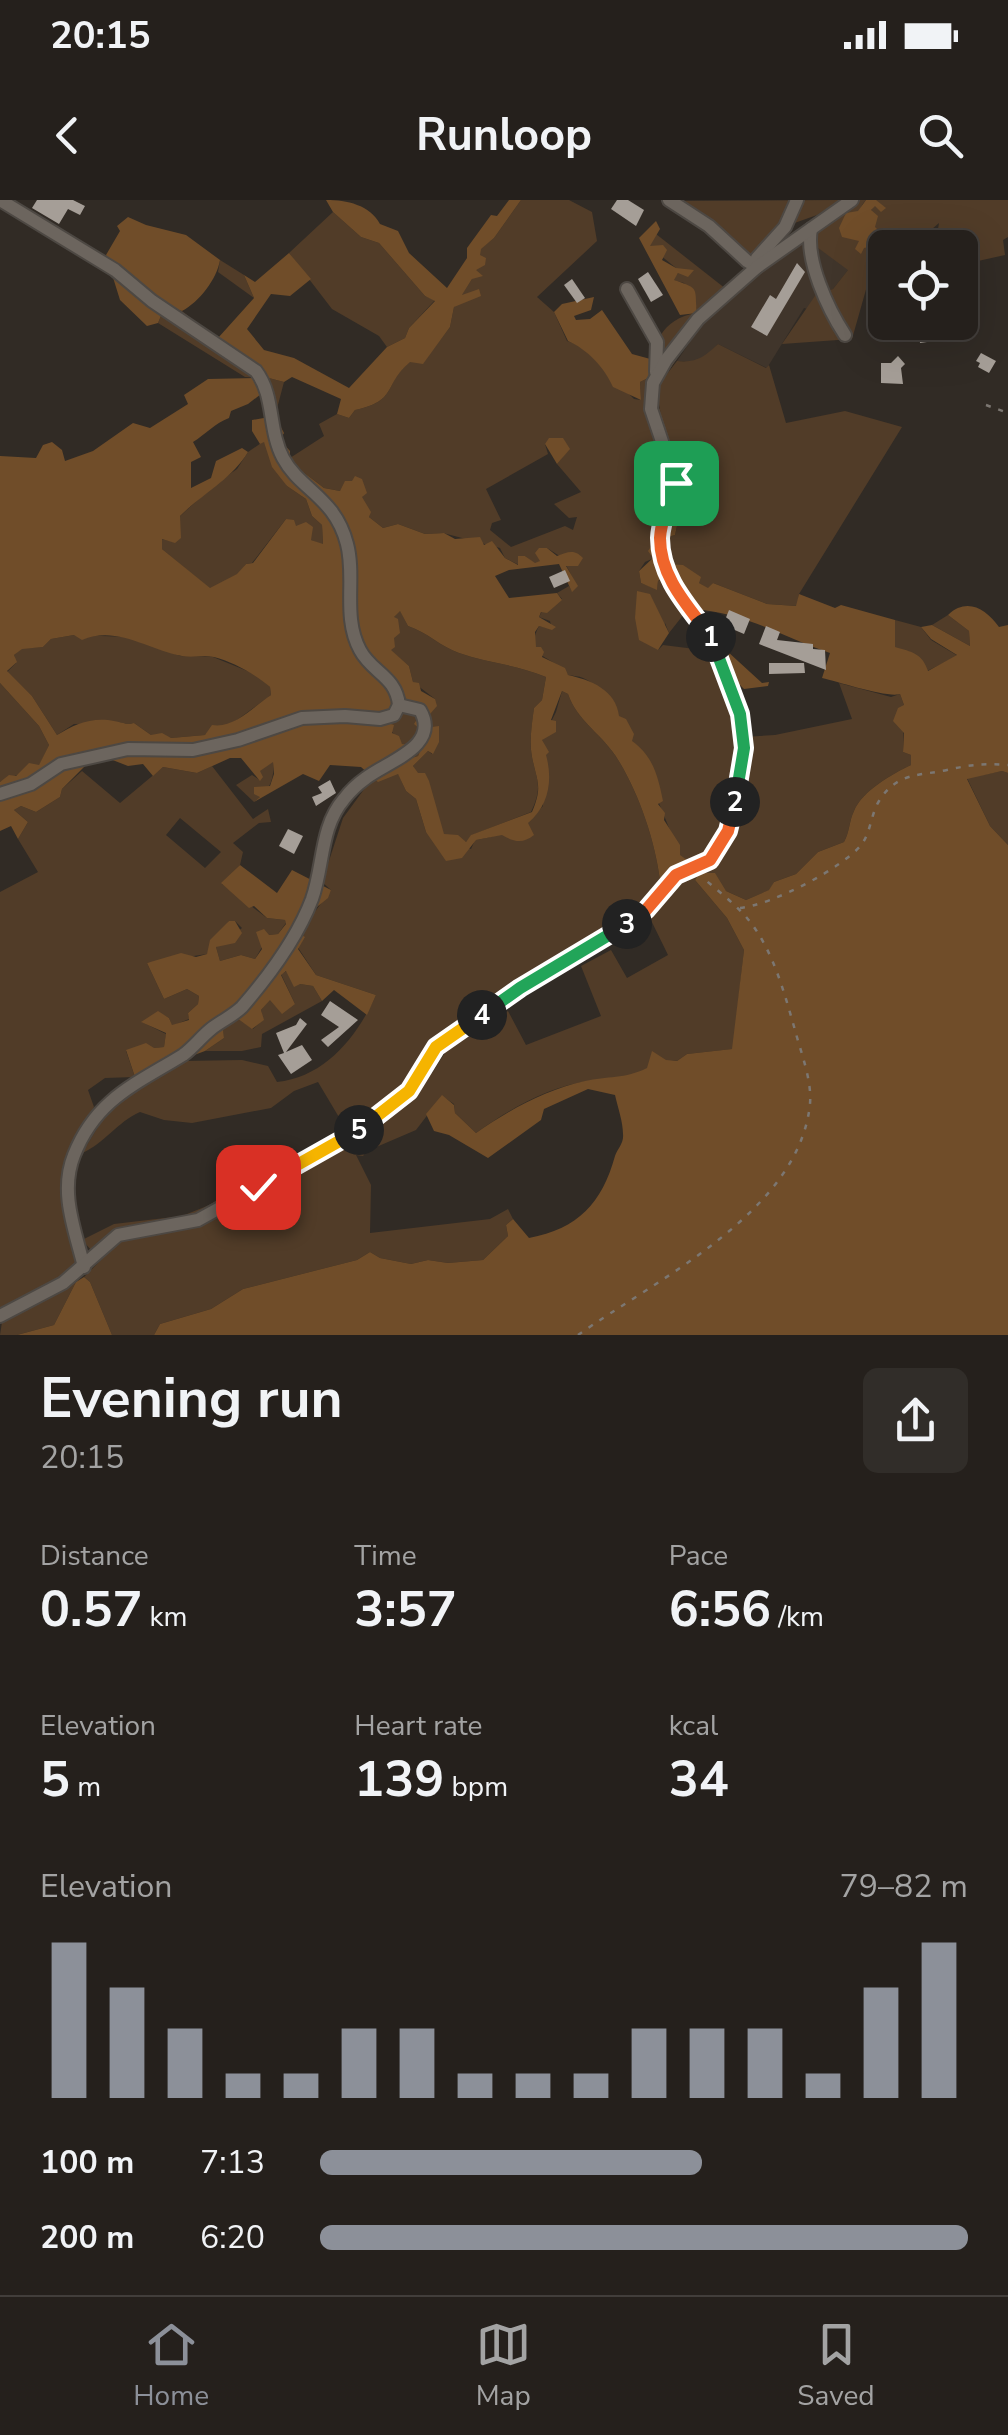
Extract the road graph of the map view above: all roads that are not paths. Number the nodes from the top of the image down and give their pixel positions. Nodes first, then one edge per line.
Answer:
1 (0, 200) edge
2 (669, 200) edge
3 (796, 200) edge
4 (852, 200) edge
5 (811, 229) junction
6 (757, 267) junction
7 (626, 289) dead end
8 (694, 324) junction
9 (654, 335) junction
10 (845, 335) dead end
11 (656, 375) junction
12 (399, 705) junction
13 (0, 794) edge
14 (84, 1266) junction
15 (0, 1316) edge

1 - 12 street
2 - 6 street
3 - 6 street
4 - 5 street
5 - 6 street
5 - 10 street
6 - 8 street
7 - 9 street
8 - 9 street
8 - 11 street
9 - 11 street
11 - 14 street
12 - 13 street
12 - 14 street
14 - 15 street

